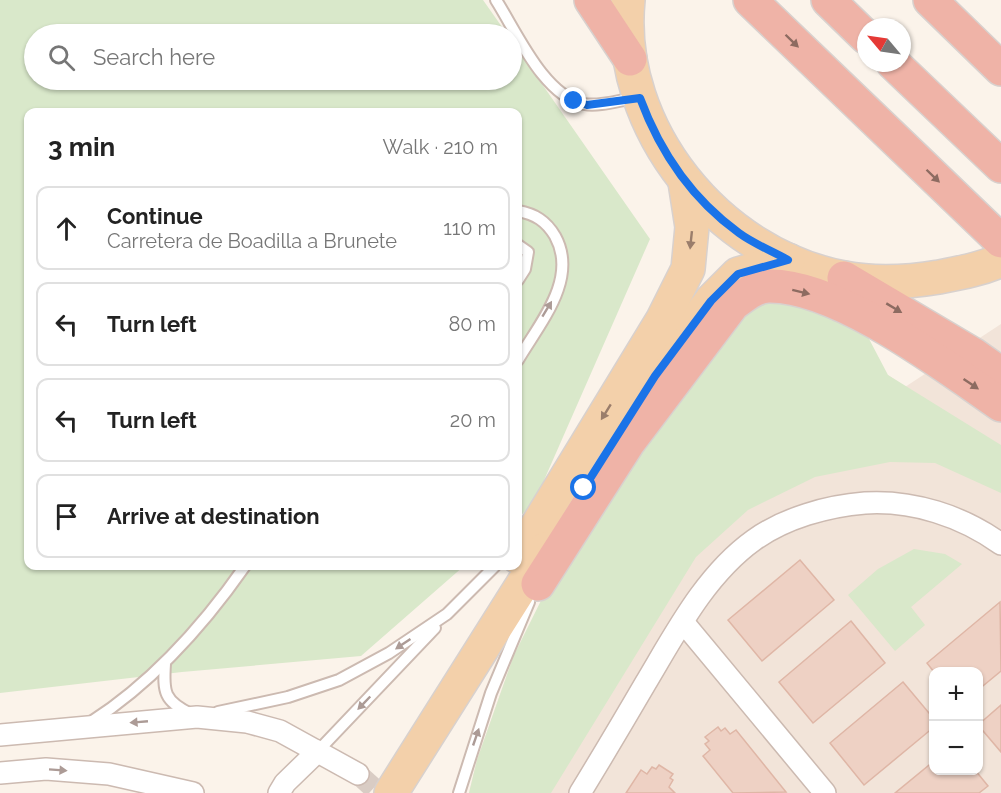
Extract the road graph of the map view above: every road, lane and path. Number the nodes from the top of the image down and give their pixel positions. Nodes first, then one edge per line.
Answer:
1 (496, 0) edge
2 (591, 0) edge
3 (628, 0) edge
4 (750, 0) edge
5 (828, 0) edge
6 (930, 0) edge
7 (511, 24) edge
8 (857, 28) edge
9 (522, 41) edge
10 (630, 59) junction
11 (1001, 69) edge
12 (902, 72) edge
13 (640, 98) junction
14 (1001, 166) edge
15 (685, 182) junction
16 (522, 212) edge
17 (1001, 241) edge
18 (522, 247) edge
19 (788, 260) junction
20 (1001, 260) edge
21 (522, 274) edge
22 (844, 278) junction
23 (522, 353) edge
24 (1001, 374) edge
25 (1001, 405) edge
26 (578, 499) dead end
27 (528, 532) edge
28 (1001, 544) edge
29 (522, 547) edge
30 (242, 570) edge
31 (491, 570) edge
32 (525, 575) edge
33 (447, 614) junction
34 (683, 622) junction
35 (165, 664) junction
36 (197, 717) junction
37 (83, 727) junction
38 (0, 735) edge
39 (318, 751) junction
40 (0, 773) edge
41 (368, 784) edge
42 (193, 793) edge
43 (279, 793) edge
44 (392, 793) edge
45 (459, 793) edge
46 (580, 793) edge
47 (825, 793) edge

1 - 7 lane
2 - 10 highway
3 - 10 main road
4 -> 17 highway
5 - 8 highway
6 - 11 highway
9 - 13 lane
10 - 13 main road
12 - 14 highway
13 - 15 main road
15 - 19 main road
15 -> 27 main road
23 -> 16 lane
18 - 21 lane
19 - 22 main road
19 - 44 main road
20 - 22 main road
22 -> 24 highway
32 -> 25 highway
26 - 32 lane
27 - 29 main road
28 - 34 street
30 - 35 lane
31 - 33 lane
32 - 41 main road
45 -> 32 lane
33 -> 36 lane
33 -> 39 lane
34 - 46 street
34 - 47 street
35 - 36 lane
35 - 37 lane
36 -> 37 street
36 - 39 street
37 - 38 street
39 - 41 street
39 - 43 street
40 -> 42 street

